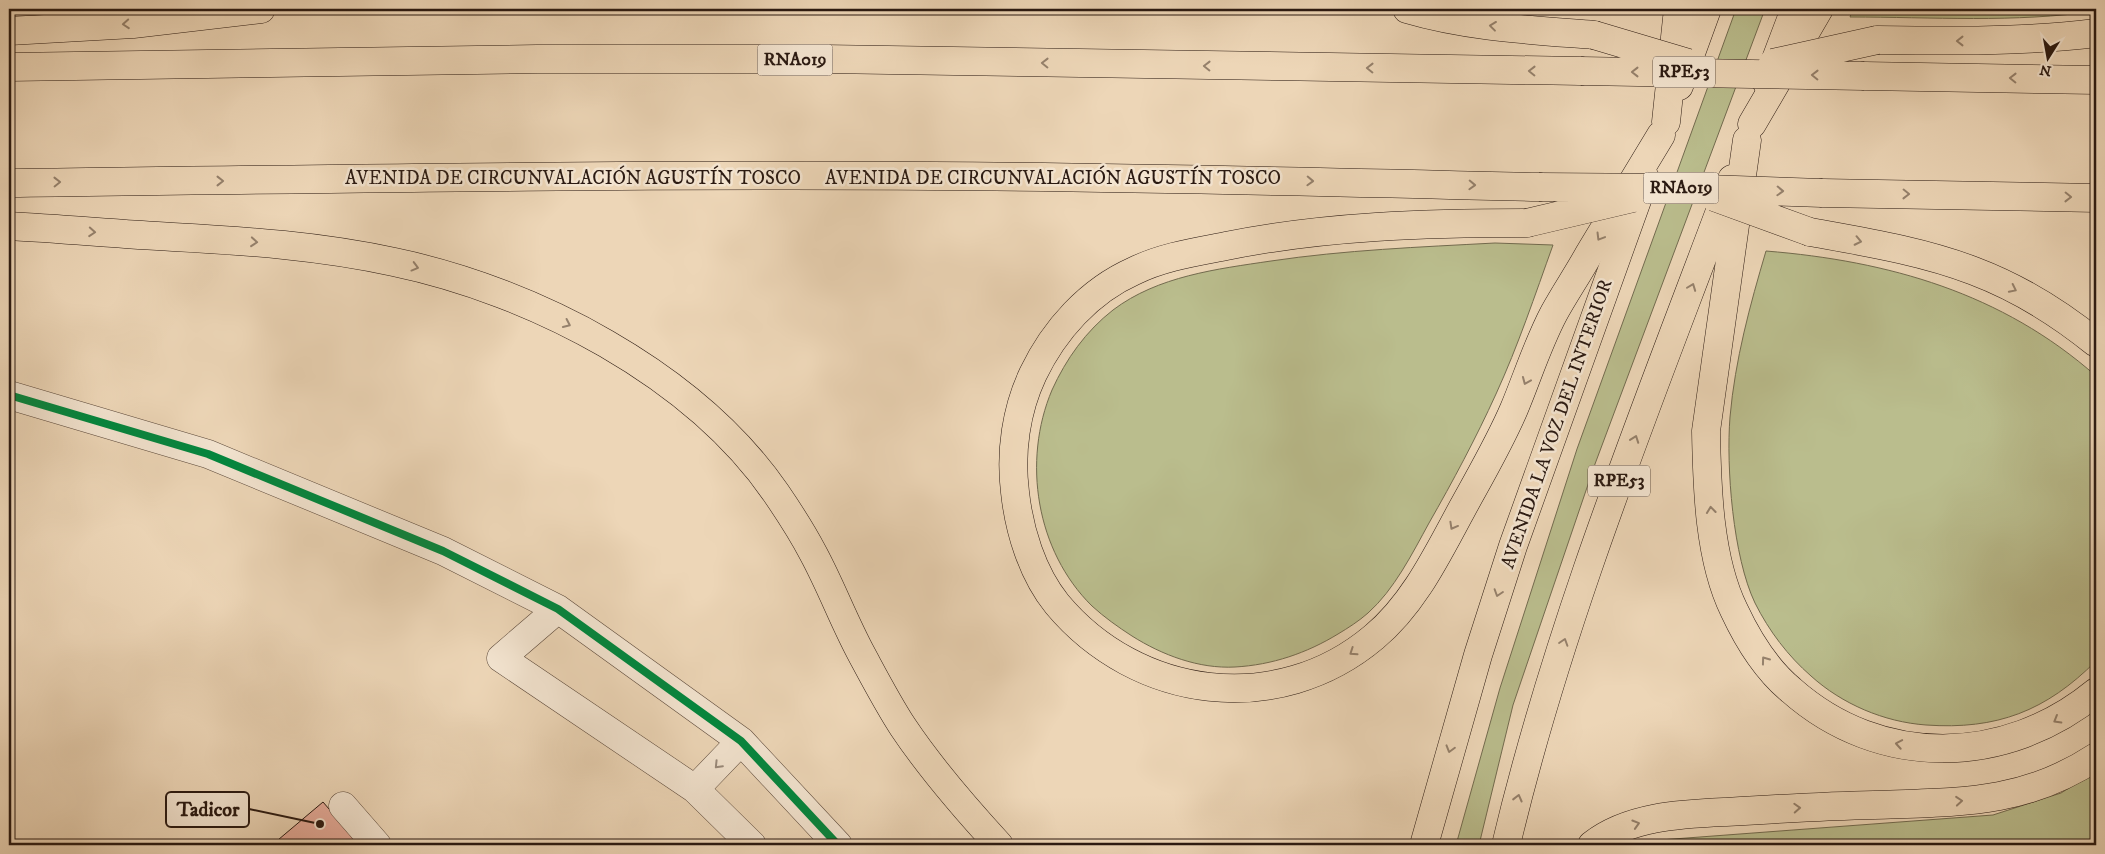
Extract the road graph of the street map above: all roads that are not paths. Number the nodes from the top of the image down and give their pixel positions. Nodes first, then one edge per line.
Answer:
1 (261, 9) edge
2 (1407, 9) edge
3 (1678, 9) edge
4 (1707, 9) edge
5 (1795, 9) edge
6 (1819, 9) edge
7 (9, 31) edge
8 (2096, 33) edge
9 (9, 67) edge
10 (1724, 73) junction
11 (2096, 80) edge
12 (1663, 128) junction
13 (1750, 132) junction
14 (9, 183) edge
15 (1682, 188) junction
16 (2096, 198) edge
17 (9, 226) edge
18 (2096, 343) edge
19 (9, 395) edge
20 (558, 609) junction
21 (2096, 692) edge
22 (741, 741) junction
23 (2096, 757) edge
24 (695, 789) junction
25 (343, 806) dead end
26 (377, 845) edge
27 (752, 845) edge
28 (838, 845) edge
29 (999, 845) edge
30 (1424, 845) edge
31 (1506, 845) edge
32 (1592, 845) edge

1 -> 7 main road
10 -> 2 main road, bridge
3 - 12 main road
4 - 12 main road, AVENIDA LA VOZ DEL INTERIOR / RPE53
5 - 13 main road, RPE53
6 - 13 main road
8 -> 10 main road, bridge
10 -> 9 main road, RNA019, bridge
11 -> 10 main road, RNA019, bridge
12 -> 15 main road, bridge
12 -> 30 main road, AVENIDA LA VOZ DEL INTERIOR / RPE53
21 -> 13 main road
31 -> 13 main road, RPE53
14 -> 15 main road, AVENIDA DE CIRCUNVALACIÓN AGUSTÍN TOSCO / RNA019, bridge
15 -> 16 main road, AVENIDA DE CIRCUNVALACIÓN AGUSTÍN TOSCO / RNA019, bridge
15 -> 18 main road, bridge
17 -> 29 main road
19 - 20 street
20 - 22 street
20 - 24 street
22 -> 24 street
22 - 28 street
32 -> 23 main road
24 - 27 street
25 - 26 street

